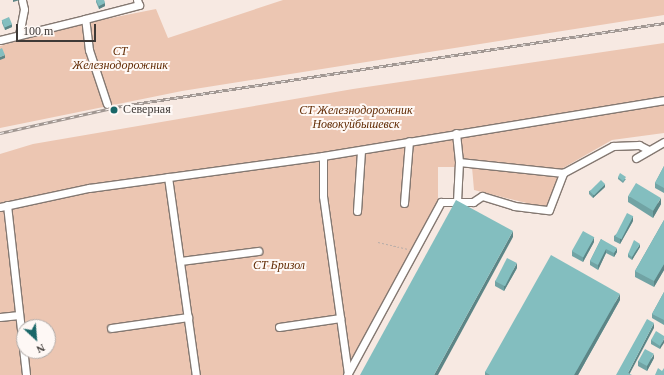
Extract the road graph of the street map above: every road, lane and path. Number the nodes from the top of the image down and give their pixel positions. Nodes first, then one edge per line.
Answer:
1 (22, 0) edge
2 (137, 0) edge
3 (85, 19) junction
4 (19, 35) junction
5 (0, 40) edge
6 (664, 100) edge
7 (107, 104) dead end
8 (456, 133) junction
9 (409, 141) junction
10 (664, 142) edge
11 (361, 150) junction
12 (648, 150) junction
13 (323, 156) junction
14 (636, 158) dead end
15 (459, 162) junction
16 (563, 173) junction
17 (168, 177) junction
18 (457, 202) junction
19 (404, 203) dead end
20 (4, 206) edge
21 (357, 211) dead end
22 (378, 242) dead end
23 (415, 250) junction
24 (258, 251) dead end
25 (180, 261) junction
26 (19, 315) junction
27 (0, 317) edge
28 (188, 317) junction
29 (340, 318) junction
30 (279, 327) dead end
31 (111, 328) dead end
32 (348, 374) edge
33 (26, 375) edge
34 (196, 375) edge

1 - 4 street
2 - 3 street
3 - 4 street
3 - 7 street
4 - 5 street
6 - 8 street
8 - 9 street
8 - 15 street
9 - 11 street
9 - 19 street
10 - 12 street
11 - 13 street
11 - 21 street
12 - 14 street
12 - 16 street
13 - 17 street
13 - 29 street
15 - 16 street
15 - 18 street
16 - 18 street
17 - 20 street
17 - 25 street
18 - 23 street
20 - 26 street
22 - 23 path
23 - 32 street
24 - 25 street
25 - 28 street
26 - 27 street
26 - 33 street
28 - 31 street
28 - 34 street
29 - 30 street
29 - 32 street

